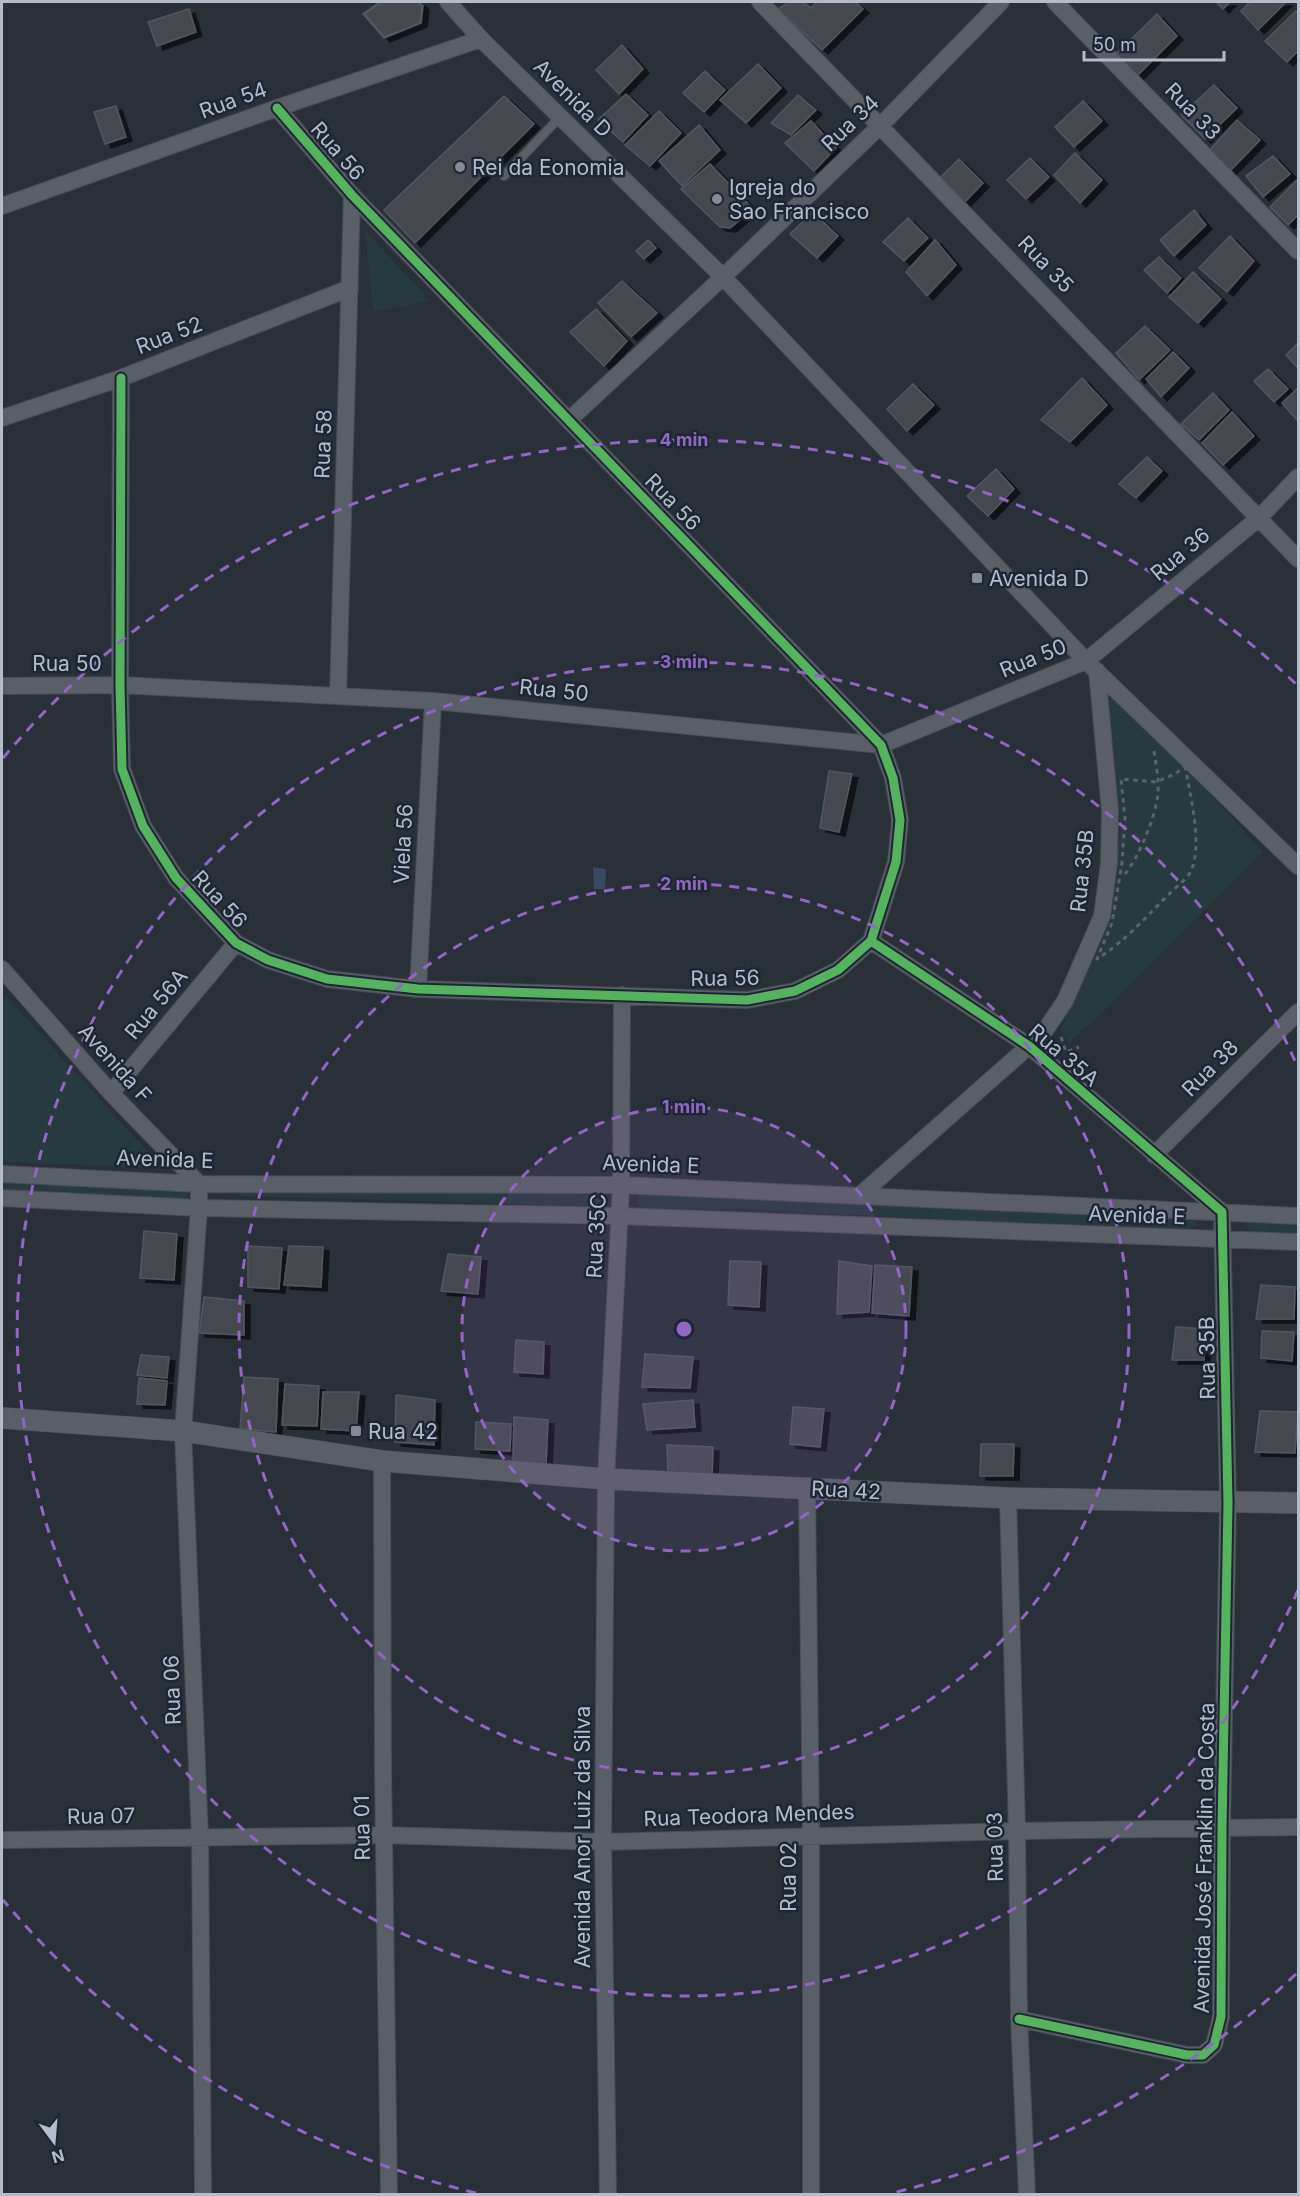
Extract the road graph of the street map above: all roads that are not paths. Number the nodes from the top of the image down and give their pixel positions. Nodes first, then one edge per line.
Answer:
1 (448, 2) edge
2 (760, 2) edge
3 (1001, 2) edge
4 (1054, 2) edge
5 (481, 39) junction
6 (277, 108) junction
7 (560, 117) junction
8 (881, 125) junction
9 (504, 176) dead end
10 (352, 195) junction
11 (2, 206) edge
12 (1299, 251) edge
13 (723, 277) junction
14 (350, 288) junction
15 (121, 378) junction
16 (2, 418) edge
17 (569, 420) junction
18 (1299, 477) edge
19 (1259, 518) junction
20 (1299, 559) edge
21 (1092, 666) junction
22 (120, 685) junction
23 (2, 686) edge
24 (338, 695) junction
25 (433, 701) junction
26 (881, 745) junction
27 (1299, 866) edge
28 (871, 941) junction
29 (236, 943) junction
30 (2, 969) edge
31 (418, 989) junction
32 (622, 995) junction
33 (1299, 1012) edge
34 (1029, 1046) junction
35 (111, 1093) junction
36 (1154, 1155) junction
37 (2, 1174) edge
38 (199, 1185) junction
39 (621, 1185) junction
40 (859, 1196) junction
41 (2, 1198) edge
42 (199, 1208) junction
43 (1222, 1212) junction
44 (620, 1216) junction
45 (1299, 1216) edge
46 (1222, 1241) junction
47 (1299, 1242) edge
48 (2, 1418) edge
49 (183, 1431) junction
50 (382, 1461) junction
51 (606, 1479) junction
52 (807, 1487) junction
53 (1008, 1498) junction
54 (1228, 1503) junction
55 (1299, 1503) edge
56 (1299, 1827) edge
57 (1221, 1828) junction
58 (1017, 1831) junction
59 (384, 1835) junction
60 (811, 1836) junction
61 (200, 1838) junction
62 (2, 1840) edge
63 (603, 1842) junction
64 (1018, 2019) junction
65 (203, 2194) edge
66 (389, 2194) edge
67 (608, 2194) edge
68 (811, 2194) edge
69 (1027, 2194) edge

1 - 5 street, Avenida D
2 - 8 street, Rua 35
3 - 8 street, Rua 34
4 - 12 street, Rua 33
5 - 6 street, Rua 54
5 - 7 street, Avenida D
6 - 10 street, Rua 56
6 - 11 street, Rua 54
7 - 9 lane
7 - 13 street, Avenida D
8 - 13 street, Rua 34
8 - 19 street, Rua 35
10 - 14 street, Rua 58
10 - 17 street, Rua 56
13 - 17 street, Rua 34
13 - 21 street, Avenida D
14 - 15 street, Rua 52
14 - 24 street, Rua 58
15 - 16 street, Rua 52
15 - 22 street, Rua 56
17 - 26 street, Rua 56
18 - 19 street, Rua 36
19 - 20 street, Rua 35
19 - 21 street, Rua 36
21 - 26 street, Rua 50
21 - 27 street, Avenida D
21 - 34 street, Rua 35B
22 - 23 street, Rua 50
22 - 24 street, Rua 50
22 - 29 street, Rua 56
24 - 25 street, Rua 50
25 - 26 street, Rua 50
25 - 31 street, Viela 56
26 - 28 street, Rua 56
28 - 32 street, Rua 56
28 - 34 street, Rua 35A
29 - 31 street, Rua 56
29 - 35 street, Rua 56A
30 - 35 street, Avenida F
31 - 32 street, Rua 56
32 - 39 street, Rua 35C
33 - 36 street, Rua 38
34 - 36 street, Rua 35A
34 - 40 street, Rua 35B
35 - 38 street, Avenida F
36 - 43 street, Rua 35A
37 - 38 street, Avenida E
38 - 39 street, Avenida E
38 - 42 street, Rua 06
39 - 40 street, Avenida E
39 - 44 street, Rua 35C
40 - 43 street, Avenida E
41 - 42 street, Avenida E
42 - 44 street, Avenida E
42 - 49 street, Rua 06
43 - 45 street, Avenida E
43 - 46 street, Rua 35B
44 - 46 street, Avenida E
44 - 51 street, Rua 35C
46 - 47 street, Avenida E
46 - 54 street, Rua 35B
48 - 49 street, Rua 42
49 - 50 street, Rua 42
49 - 61 street, Rua 06
50 - 51 street, Rua 42
50 - 59 street, Rua 01
51 - 52 street, Rua 42
51 - 63 street, Avenida Anor Luiz da Silva
52 - 53 street, Rua 42
52 - 60 street, Rua 02
53 - 54 street, Rua 42
53 - 58 street, Rua 03
54 - 55 street, Rua 42
54 - 57 street, Avenida José Franklin da Costa
56 - 57 street, Rua Teodora Mendes
57 - 58 street, Rua Teodora Mendes
57 - 64 street, Avenida José Franklin da Costa
58 - 60 street, Rua Teodora Mendes
58 - 64 street, Rua 03
59 - 61 street, Rua Teodora Mendes
59 - 63 street, Rua Teodora Mendes
59 - 66 street, Rua 01
60 - 63 street, Rua Teodora Mendes
60 - 68 street, Rua 02
61 - 62 street, Rua 07
61 - 65 street, Rua 06
63 - 67 street, Avenida Anor Luiz da Silva
64 - 69 street, Rua 03

